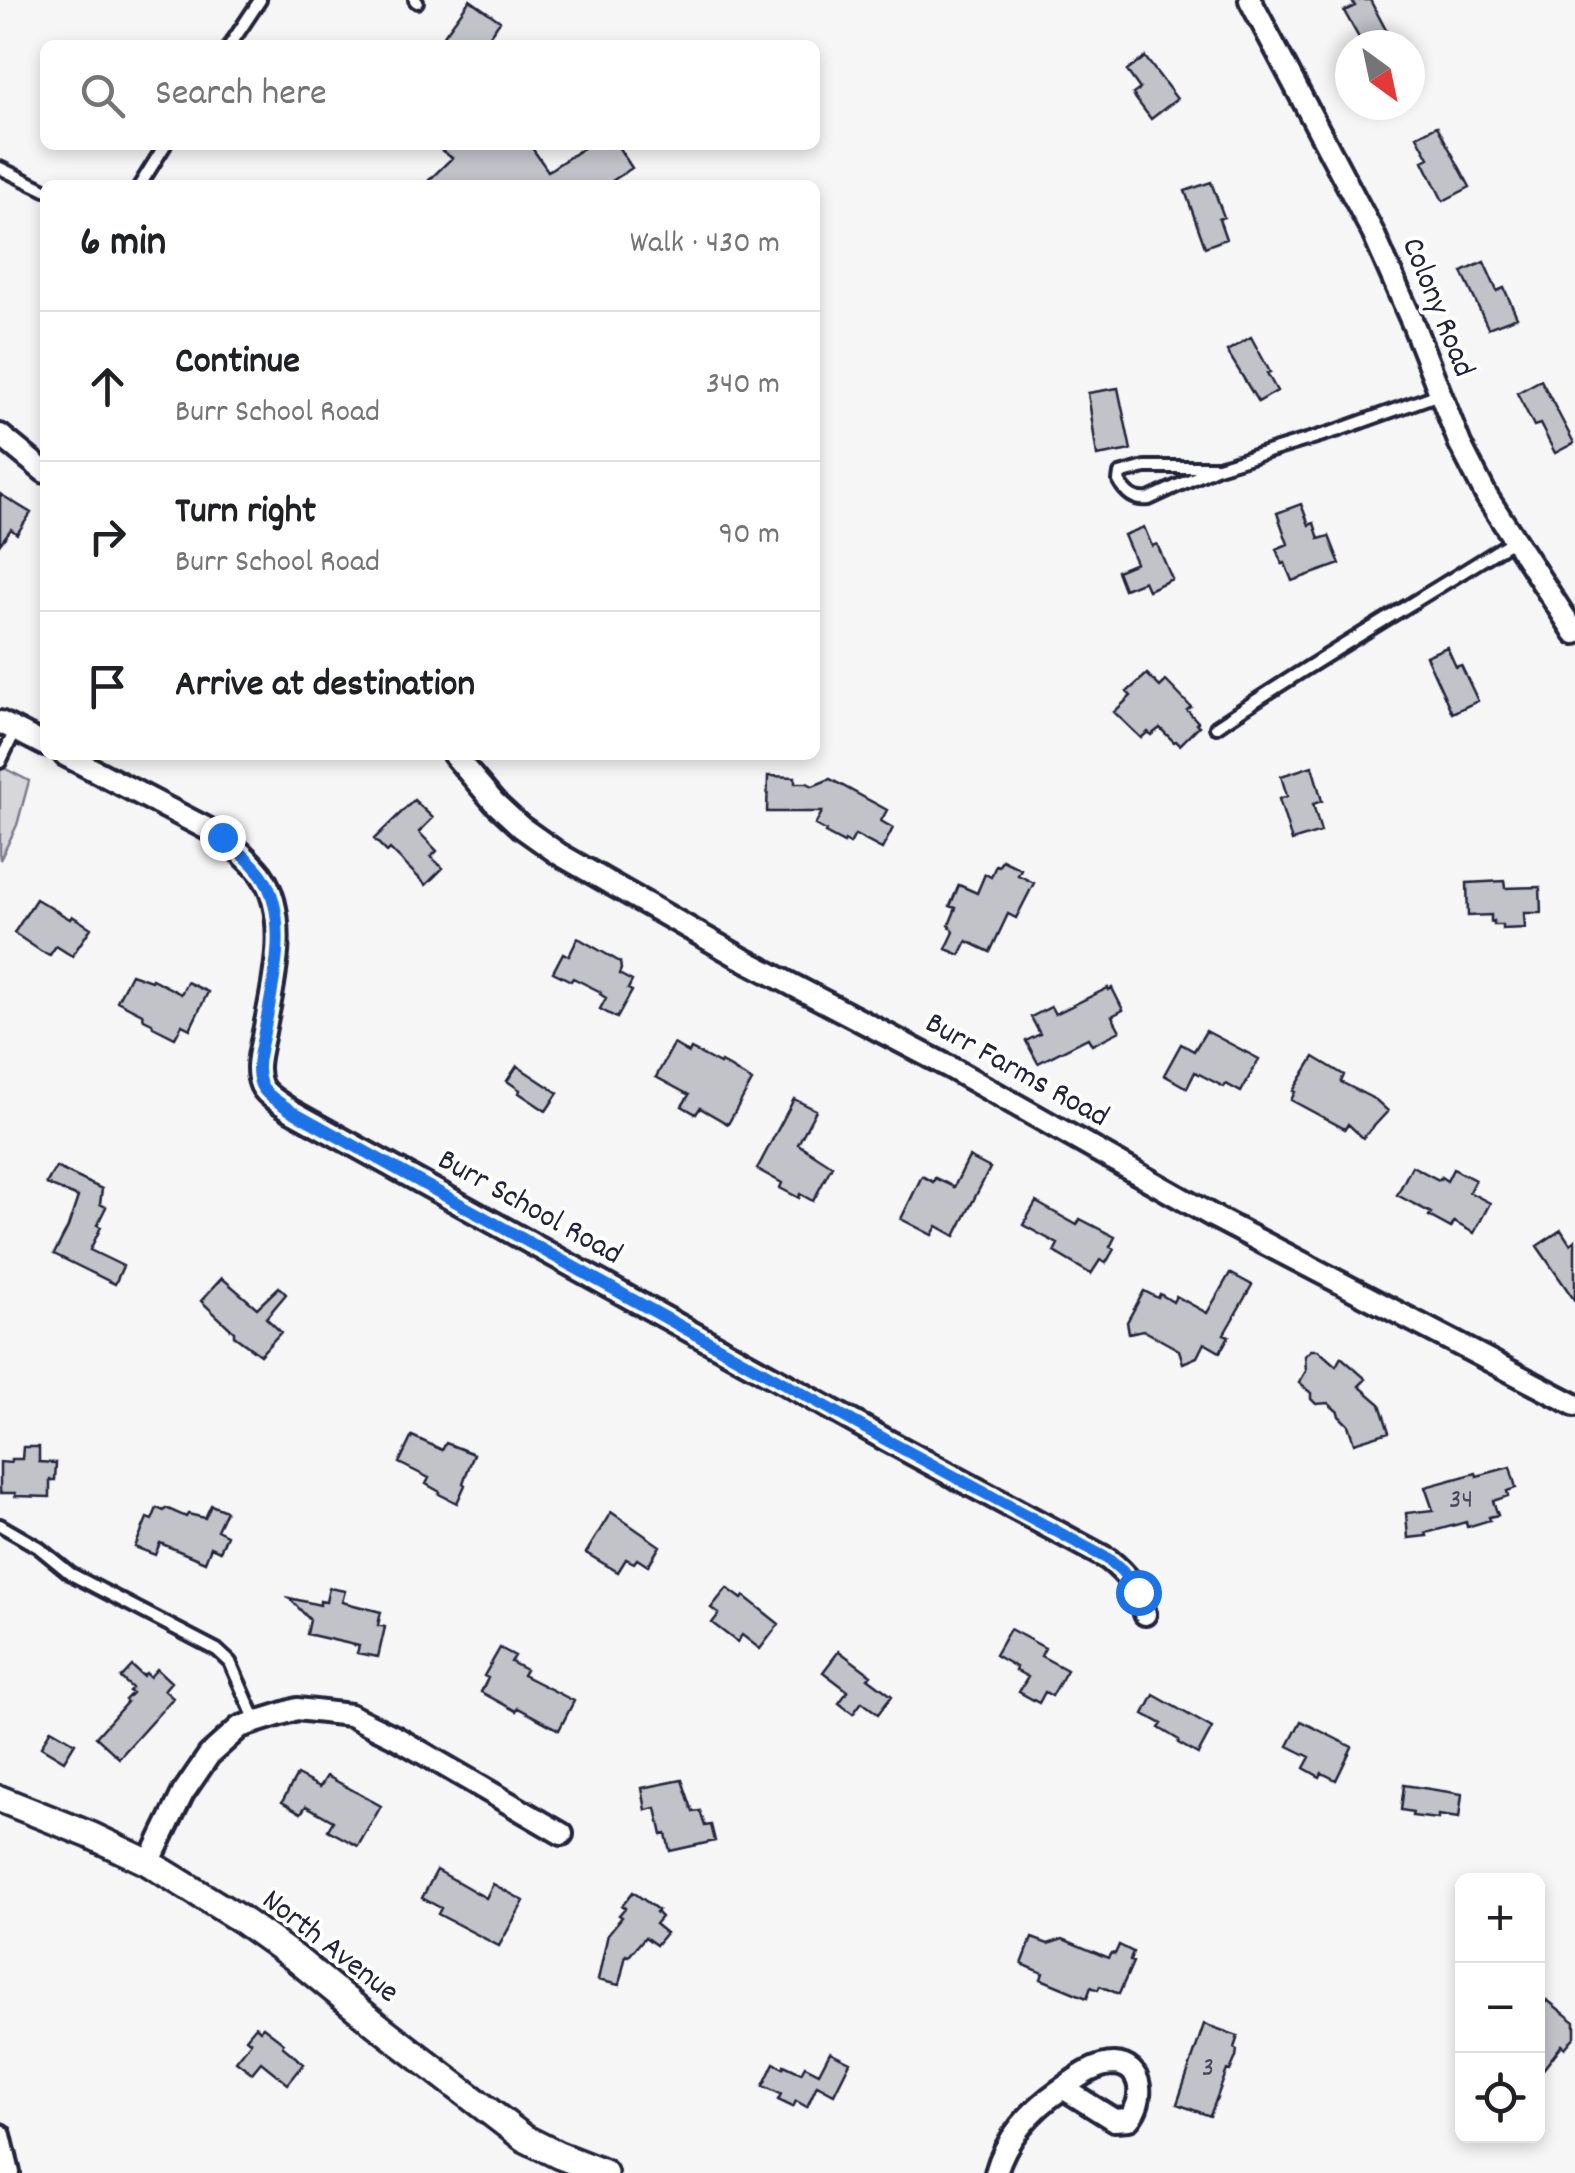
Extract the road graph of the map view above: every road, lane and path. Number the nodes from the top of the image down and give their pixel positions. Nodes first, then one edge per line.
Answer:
1 (260, 0) edge
2 (1250, 0) edge
3 (233, 40) edge
4 (161, 150) edge
5 (0, 168) edge
6 (143, 180) edge
7 (40, 188) edge
8 (1440, 394) junction
9 (0, 435) edge
10 (1218, 466) junction
11 (40, 468) edge
12 (1514, 540) junction
13 (1575, 633) edge
14 (8, 726) edge
15 (1216, 727) dead end
16 (40, 742) edge
17 (75, 760) edge
18 (458, 760) edge
19 (0, 762) edge
20 (1575, 1405) edge
21 (0, 1525) edge
22 (1145, 1614) dead end
23 (257, 1722) junction
24 (0, 1800) edge
25 (562, 1834) dead end
26 (150, 1863) junction
27 (1063, 2088) dead end
28 (0, 2135) edge
29 (9, 2173) edge
30 (604, 2173) edge
31 (996, 2173) edge

1 - 3 lane
2 - 8 street, Colony Road
4 - 6 lane
5 - 7 lane
8 - 10 lane
8 - 12 street, Colony Road
9 - 11 street
10 - 10 lane
12 - 13 street, Colony Road
12 - 15 lane
14 - 16 street
14 - 19 lane
17 - 22 street, Burr School Road
18 - 20 street, Burr Farms Road
21 - 23 lane
23 - 25 street
23 - 26 street
24 - 26 street, North Avenue
26 - 30 street, North Avenue
27 - 31 street
28 - 29 street

